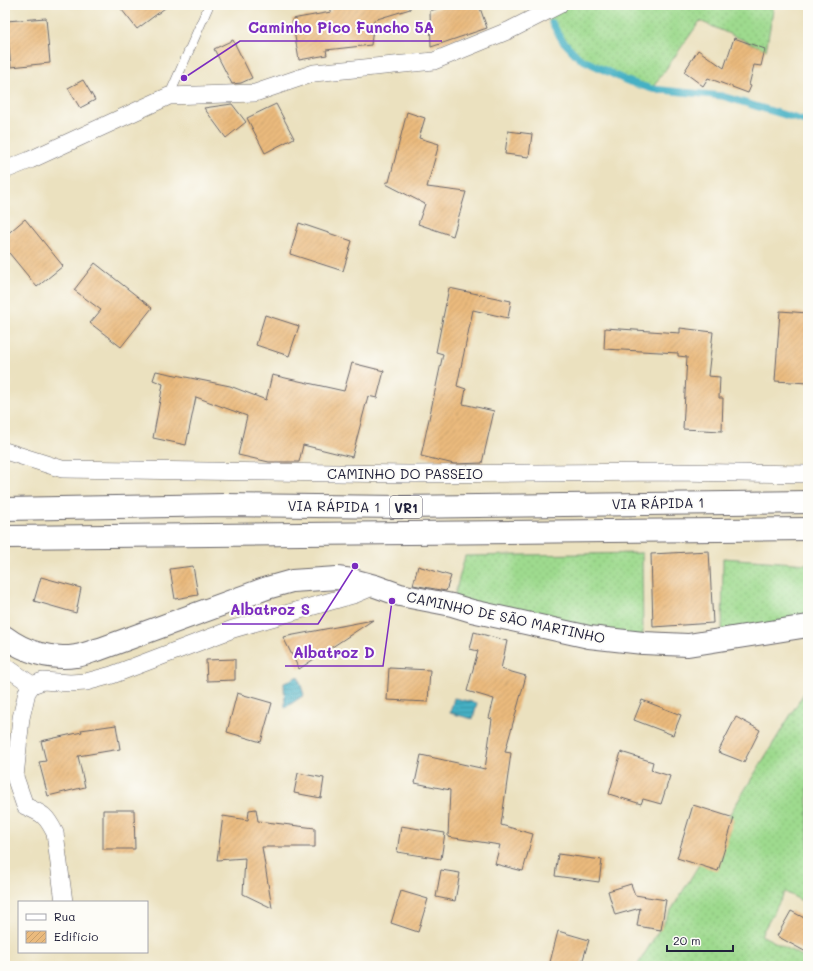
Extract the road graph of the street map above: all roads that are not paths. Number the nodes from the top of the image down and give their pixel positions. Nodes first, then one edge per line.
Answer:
1 (209, 5) edge
2 (559, 5) edge
3 (169, 96) junction
4 (5, 170) edge
5 (5, 451) edge
6 (808, 474) edge
7 (808, 502) edge
8 (5, 509) edge
9 (808, 529) edge
10 (5, 537) edge
11 (375, 586) junction
12 (808, 626) edge
13 (5, 637) edge
14 (5, 666) edge
15 (32, 685) junction
16 (64, 901) edge

1 - 3 lane
2 - 3 street
3 - 4 street
5 - 6 street, CAMINHO DO PASSEIO
7 - 8 main road, VIA RÁPIDA 1 / VR1
9 - 10 main road, VIA RÁPIDA 1 / VR1
11 - 12 main road, CAMINHO DE SÃO MARTINHO
11 - 13 main road, CAMINHO DE SÃO MARTINHO
11 - 15 street
14 - 15 street
15 - 16 street

